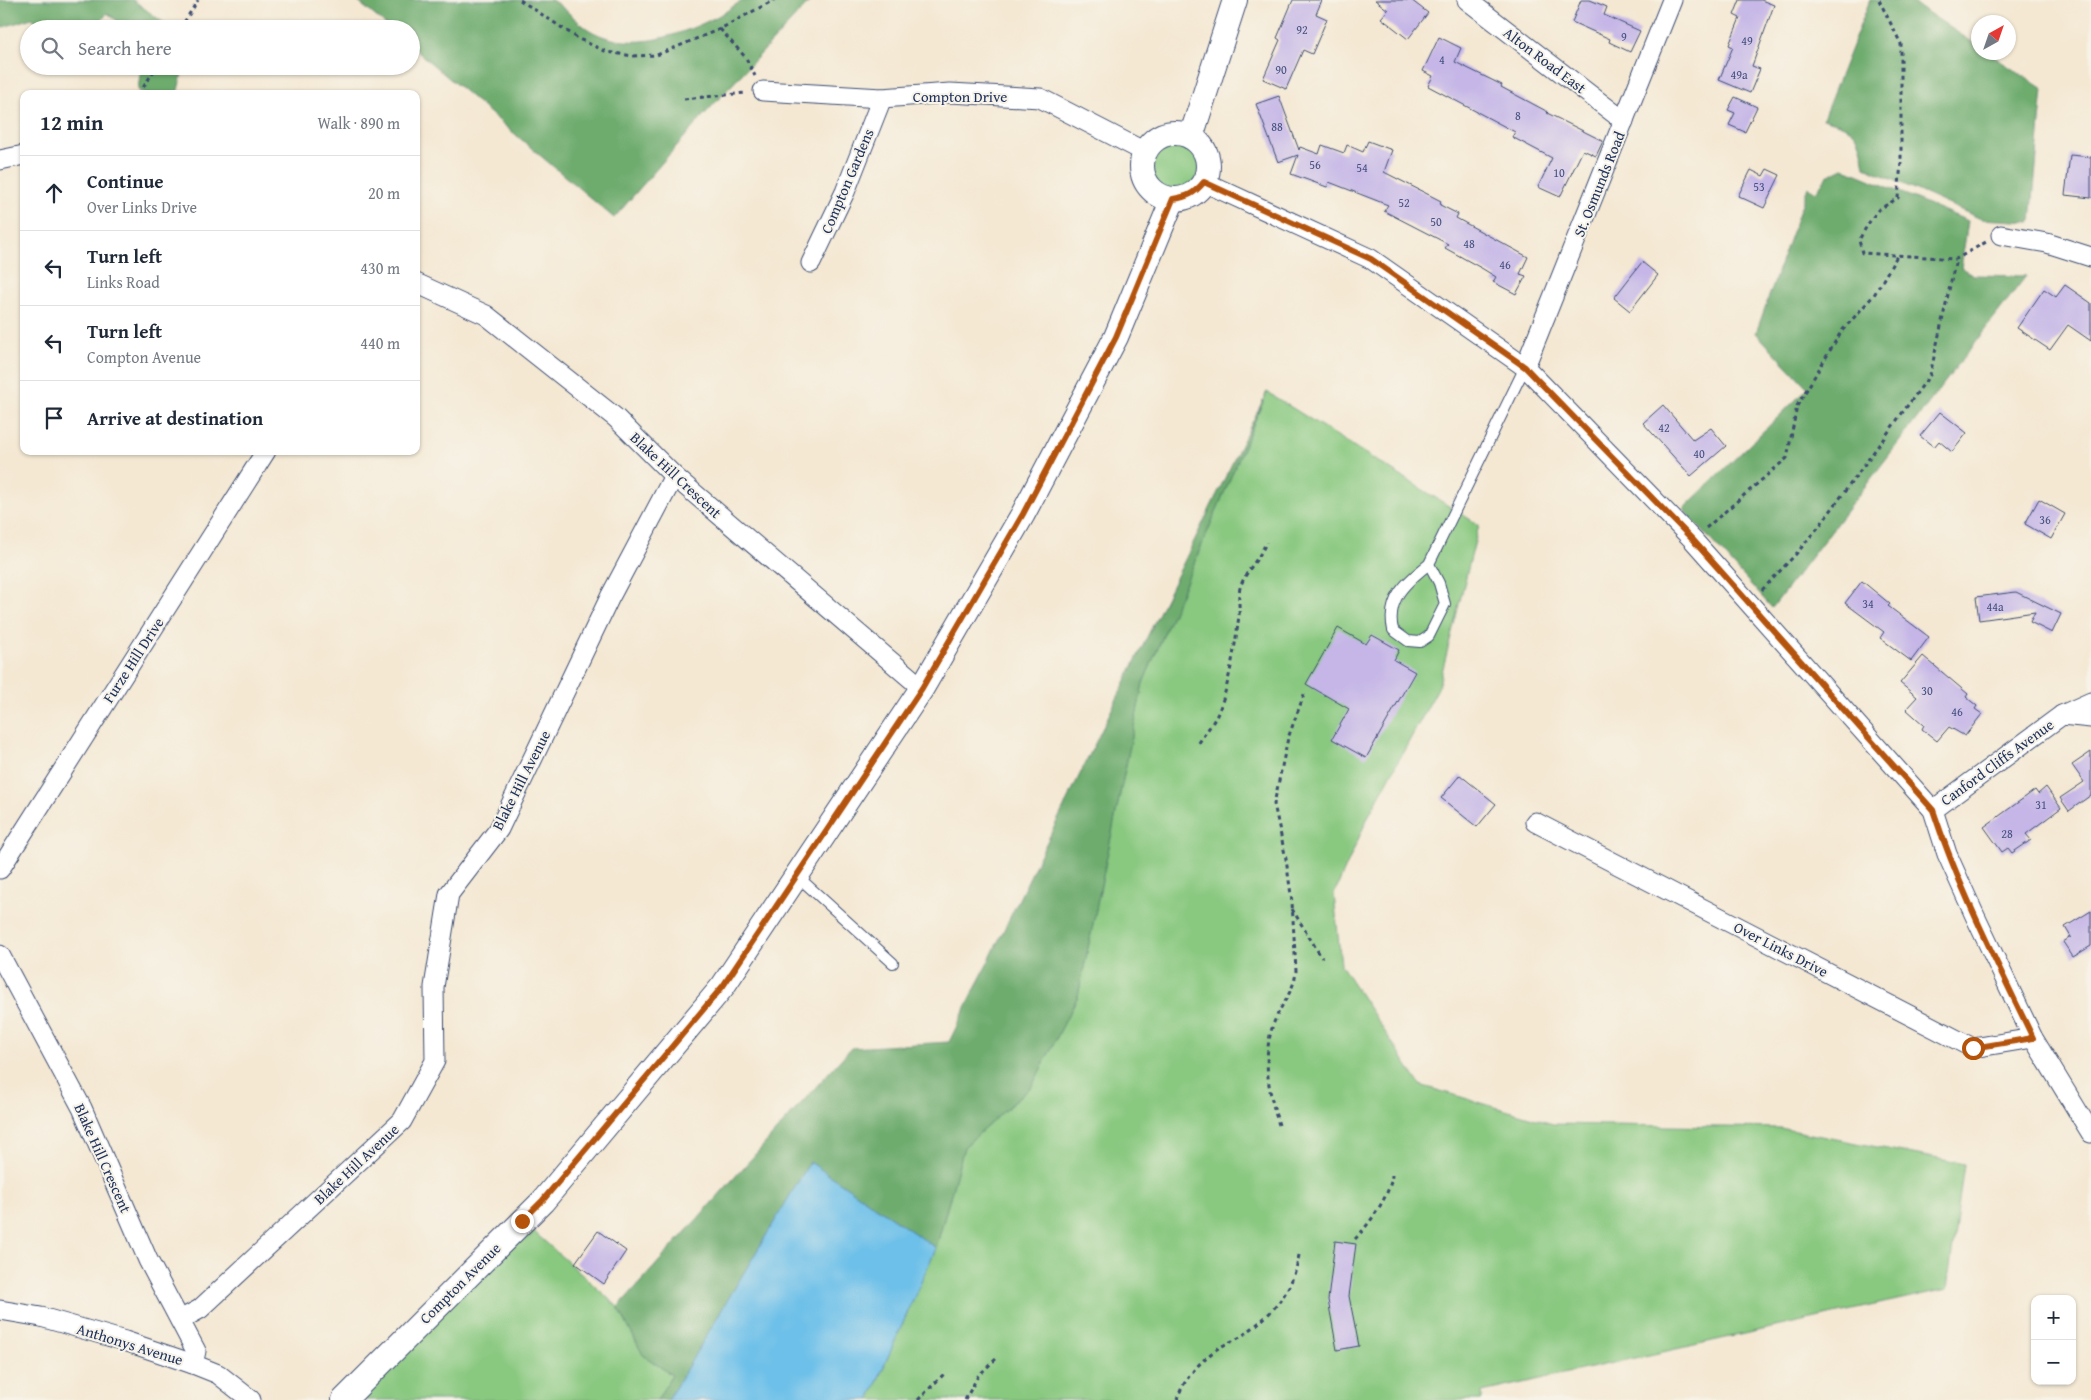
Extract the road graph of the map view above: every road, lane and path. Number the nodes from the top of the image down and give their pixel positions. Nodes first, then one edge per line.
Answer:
1 (198, 0) edge
2 (520, 0) edge
3 (774, 0) edge
4 (1235, 0) edge
5 (1466, 0) edge
6 (1672, 0) edge
7 (1879, 0) edge
8 (186, 20) edge
9 (720, 29) junction
10 (151, 75) edge
11 (142, 90) edge
12 (763, 91) junction
13 (882, 98) junction
14 (684, 99) dead end
15 (1624, 121) junction
16 (1191, 137) junction
17 (1145, 152) junction
18 (20, 156) edge
19 (0, 160) edge
20 (1204, 182) junction
21 (1173, 199) junction
22 (2001, 234) joint
23 (1897, 256) junction
24 (2091, 257) edge
25 (1956, 259) junction
26 (811, 263) dead end
27 (420, 285) edge
28 (1525, 367) junction
29 (263, 455) edge
30 (674, 476) junction
31 (1693, 540) junction
32 (1266, 542) dead end
33 (1429, 564) junction
34 (1750, 604) junction
35 (922, 688) junction
36 (1304, 692) dead end
37 (2091, 702) edge
38 (2062, 715) junction
39 (2091, 718) edge
40 (1199, 742) dead end
41 (1933, 810) junction
42 (1535, 822) dead end
43 (0, 869) edge
44 (796, 876) junction
45 (1292, 909) junction
46 (0, 955) edge
47 (1322, 958) dead end
48 (893, 963) dead end
49 (2033, 1038) junction
50 (1279, 1125) dead end
51 (2091, 1133) edge
52 (1392, 1176) dead end
53 (1355, 1239) dead end
54 (1299, 1255) dead end
55 (0, 1310) edge
56 (180, 1320) junction
57 (998, 1358) dead end
58 (193, 1364) junction
59 (945, 1373) dead end
60 (251, 1400) edge
61 (344, 1400) edge
62 (918, 1400) edge
63 (965, 1400) edge
64 (1177, 1400) edge

1 - 8 path
2 - 9 path
3 - 9 path
4 - 16 street
5 - 15 street, Alton Road East
6 - 15 street, St. Osmunds Road
7 - 23 path
9 - 12 path
10 - 11 path
12 - 13 street, Compton Drive
12 - 14 path
13 - 17 street, Compton Drive
13 - 26 street, Compton Gardens
15 - 28 street, St. Osmunds Road
16 - 17 street
16 - 20 street
17 - 21 street
18 - 19 street
20 - 21 street
20 - 28 street
21 - 35 street, Compton Avenue
22 - 24 street
22 - 25 path
23 - 25 path
23 - 31 path
25 - 34 path
27 - 30 street, Blake Hill Crescent
28 - 31 street
28 - 33 lane
29 - 43 street, Furze Hill Drive
30 - 35 street, Blake Hill Crescent
30 - 56 street, Blake Hill Avenue
31 - 34 street
32 - 40 path
33 - 33 lane
34 - 41 street
35 - 44 street, Compton Avenue
36 - 45 path
37 - 38 street, Canford Cliffs Avenue
38 - 39 street, Canford Cliffs Avenue
38 - 41 street, Canford Cliffs Avenue
41 - 49 street
42 - 49 street, Over Links Drive
44 - 48 lane
44 - 61 street, Compton Avenue
45 - 47 path
45 - 50 path
46 - 56 street, Blake Hill Crescent
49 - 51 street
52 - 53 path
54 - 64 path
55 - 58 street, Anthonys Avenue
56 - 58 street, Blake Hill Crescent
57 - 63 path
58 - 60 street, Anthonys Avenue
59 - 62 path

